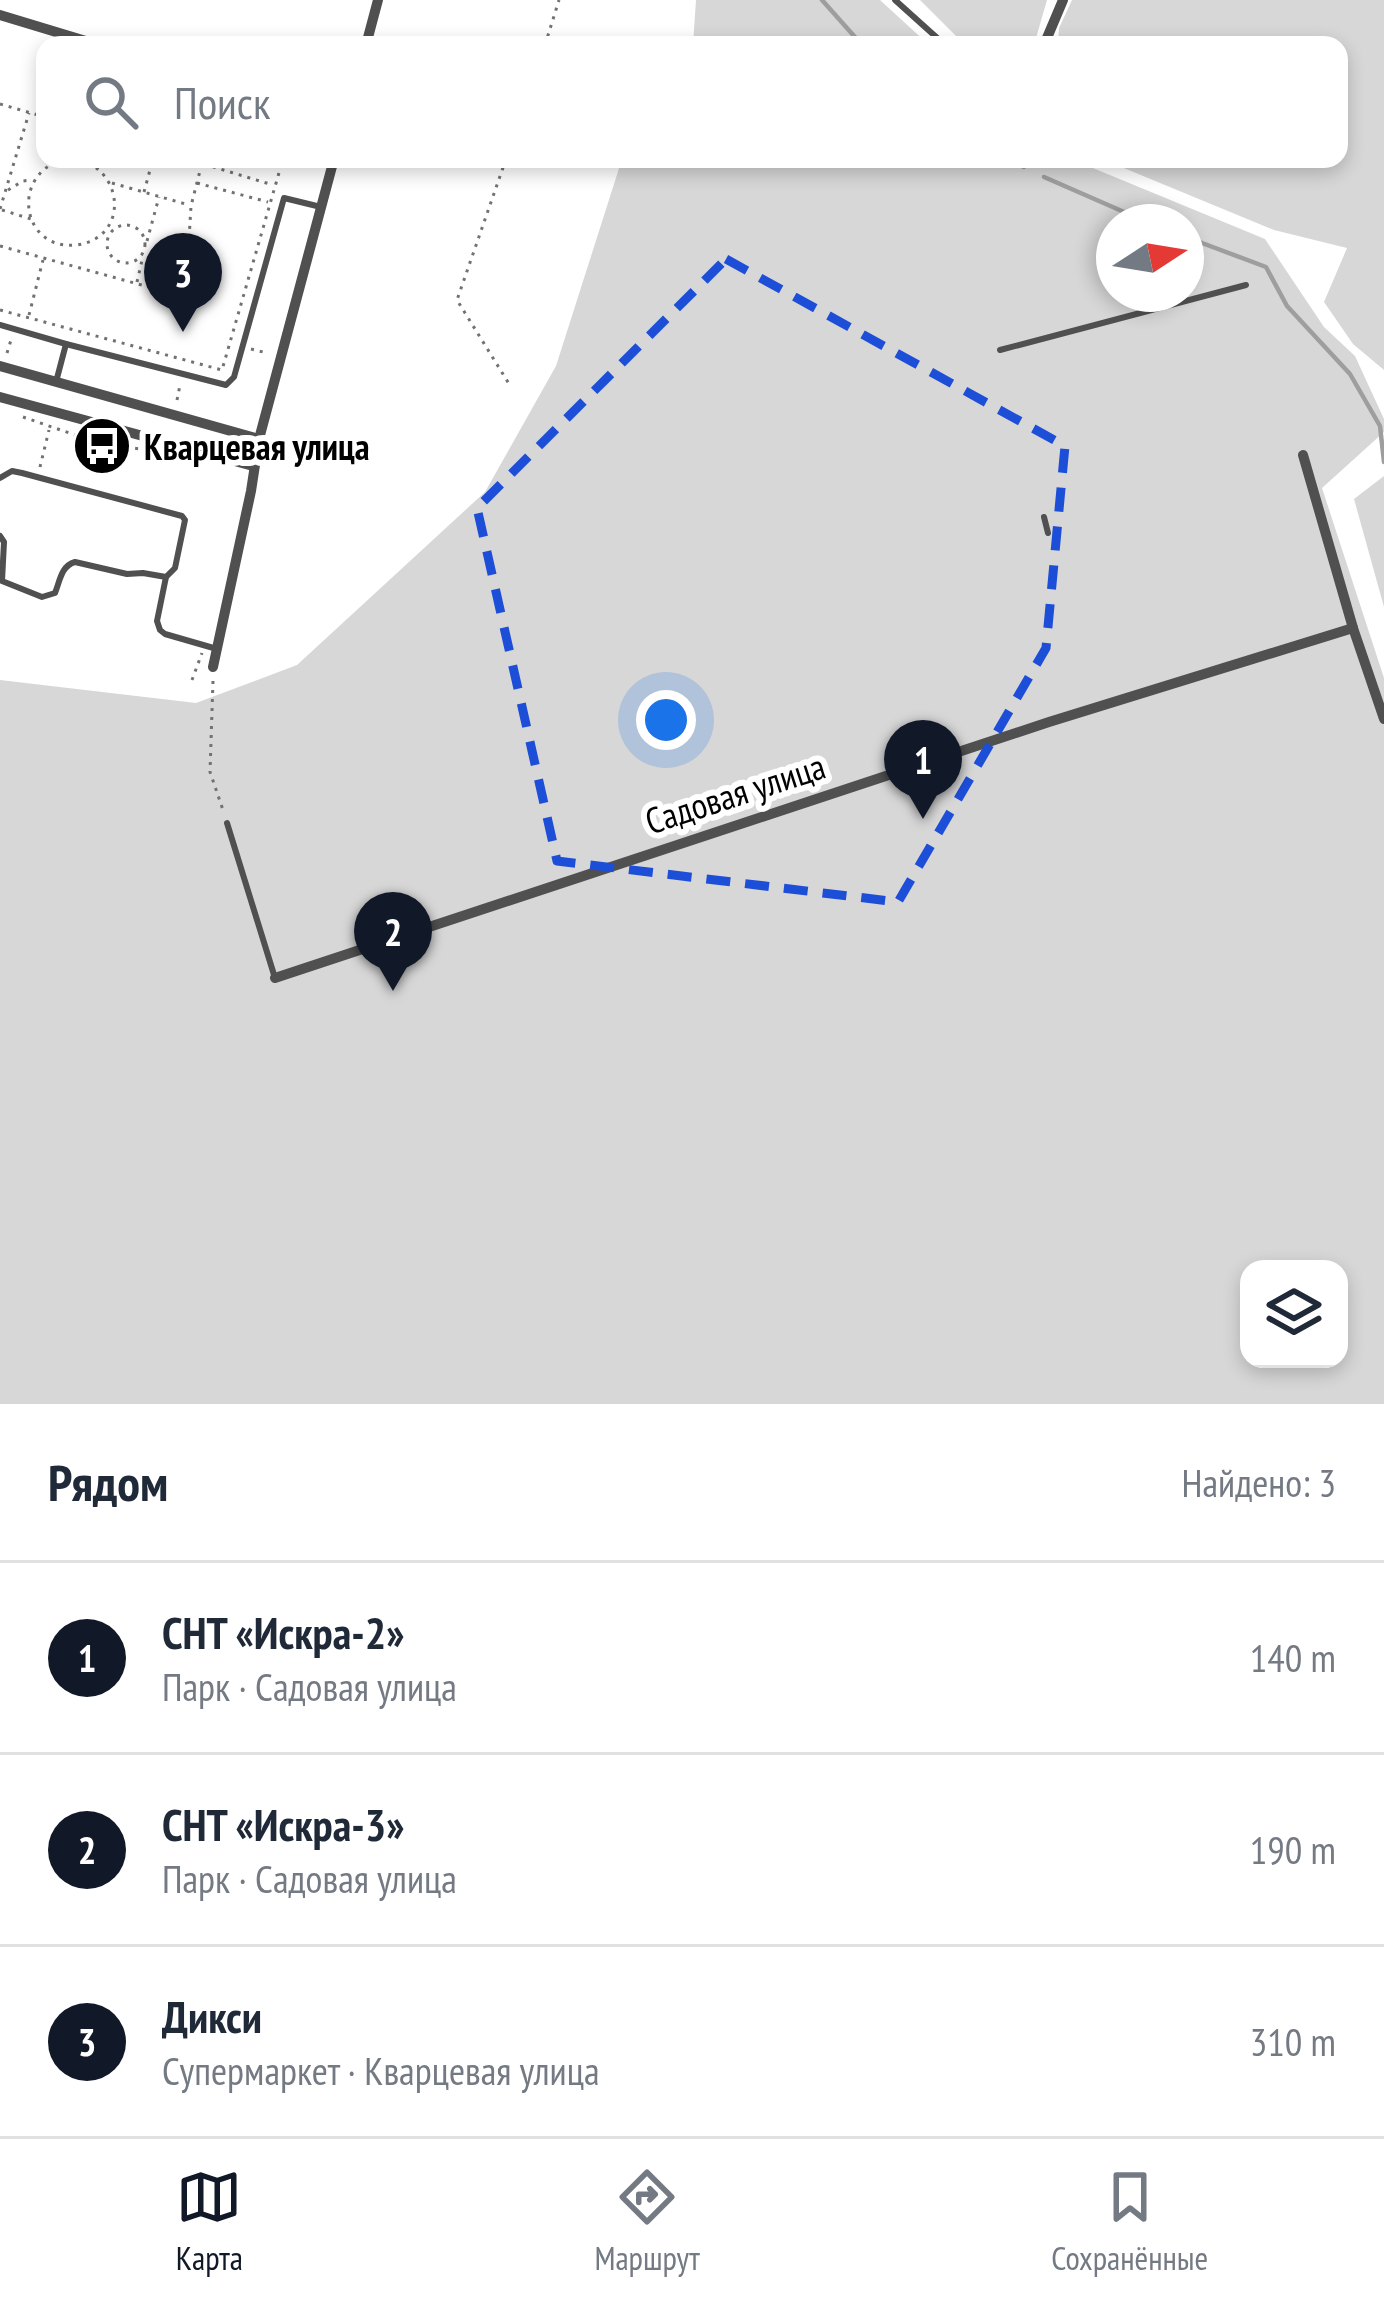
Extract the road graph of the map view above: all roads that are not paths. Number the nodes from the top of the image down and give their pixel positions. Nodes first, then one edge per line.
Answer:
1 (378, 0) edge
2 (896, 0) edge
3 (1063, 0) edge
4 (0, 15) edge
5 (69, 36) edge
6 (368, 36) edge
7 (935, 36) edge
8 (1048, 36) edge
9 (332, 168) edge
10 (321, 207) junction
11 (1246, 285) dead end
12 (0, 326) edge
13 (66, 344) junction
14 (1000, 350) dead end
15 (0, 366) edge
16 (56, 382) junction
17 (0, 397) edge
18 (260, 439) junction
19 (1303, 454) dead end
20 (254, 466) junction
21 (0, 478) edge
22 (1044, 517) dead end
23 (1048, 533) dead end
24 (0, 536) edge
25 (166, 577) junction
26 (1353, 628) junction
27 (217, 649) junction
28 (213, 667) road end
29 (1384, 719) edge
30 (227, 824) road end
31 (275, 978) joint

1 - 6 street
2 - 7 lane
3 - 8 street
4 - 5 street
9 - 10 street
10 - 13 lane
10 - 18 street
11 - 14 lane
12 - 13 lane
13 - 16 lane
15 - 16 street
16 - 18 street
17 - 20 street
18 - 20 street
19 - 26 street
20 - 27 street
21 - 25 lane
22 - 23 lane
24 - 25 lane
25 - 27 lane
26 - 29 street
26 - 31 street, Садовая улица
27 - 28 street
30 - 31 lane

